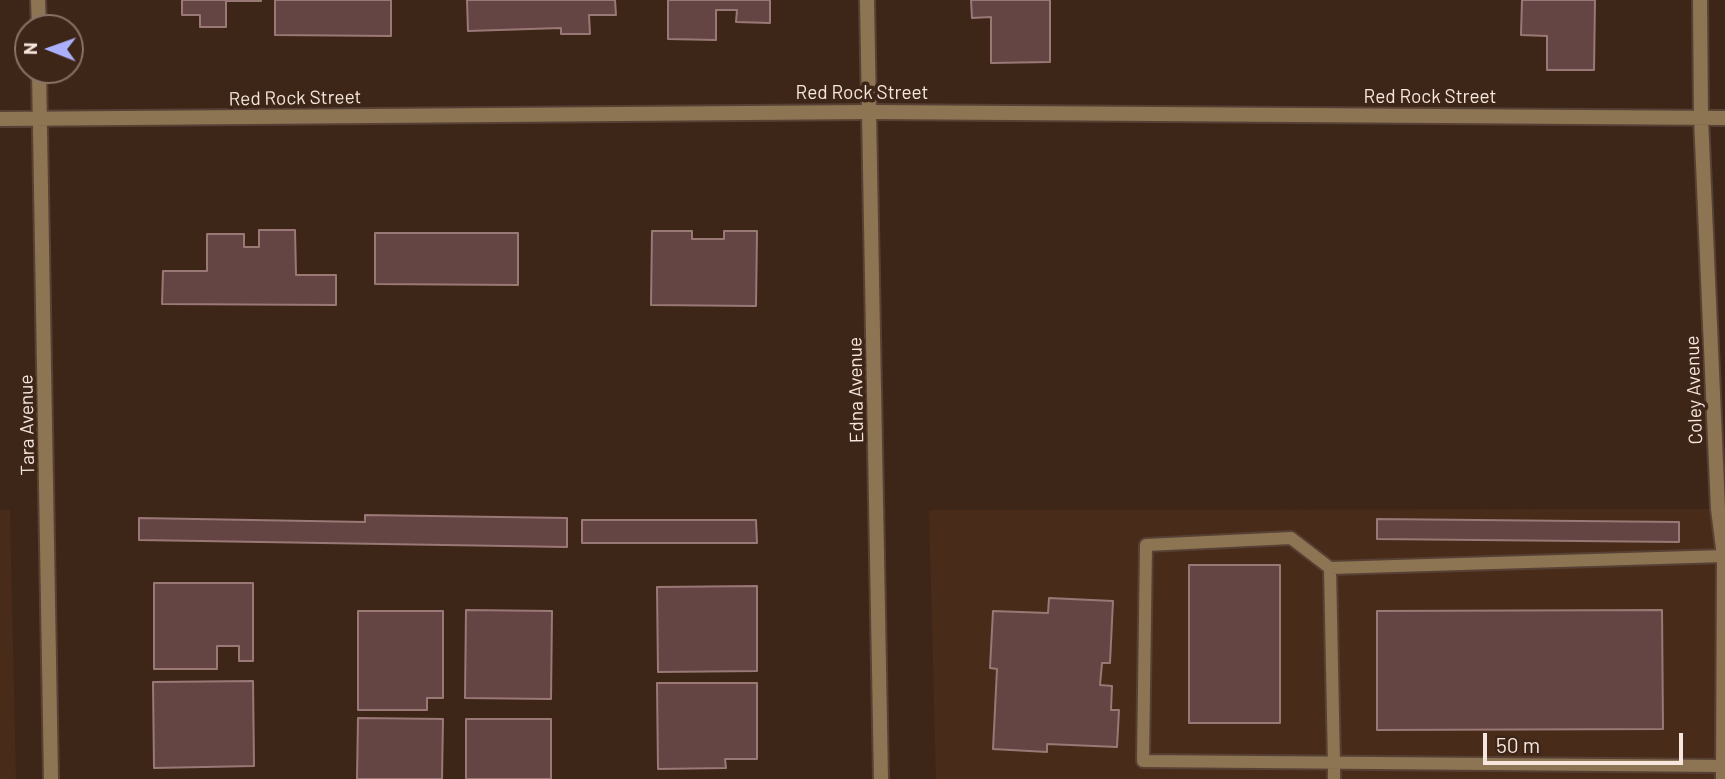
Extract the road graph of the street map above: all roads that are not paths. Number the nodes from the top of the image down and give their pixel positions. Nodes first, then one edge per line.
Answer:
1 (867, 0) edge
2 (1700, 0) edge
3 (39, 84) edge
4 (870, 111) junction
5 (1701, 118) junction
6 (1725, 118) edge
7 (0, 119) edge
8 (40, 119) junction
9 (1724, 556) edge
10 (1331, 568) junction
11 (1334, 764) junction
12 (1723, 772) edge
13 (51, 779) edge
14 (881, 779) edge
15 (1334, 779) edge

1 - 4 street, Edna Avenue
2 - 5 street, Coley Avenue
3 - 8 street, Tara Avenue
4 - 5 street, Red Rock Street
4 - 8 street, Red Rock Street
4 - 14 street, Edna Avenue
5 - 6 street, Red Rock Street
5 - 9 street, Coley Avenue
7 - 8 street, Red Rock Street
8 - 13 street, Tara Avenue
9 - 10 lane
9 - 12 street, Coley Avenue
10 - 11 lane
10 - 11 lane
11 - 12 lane
11 - 15 lane

